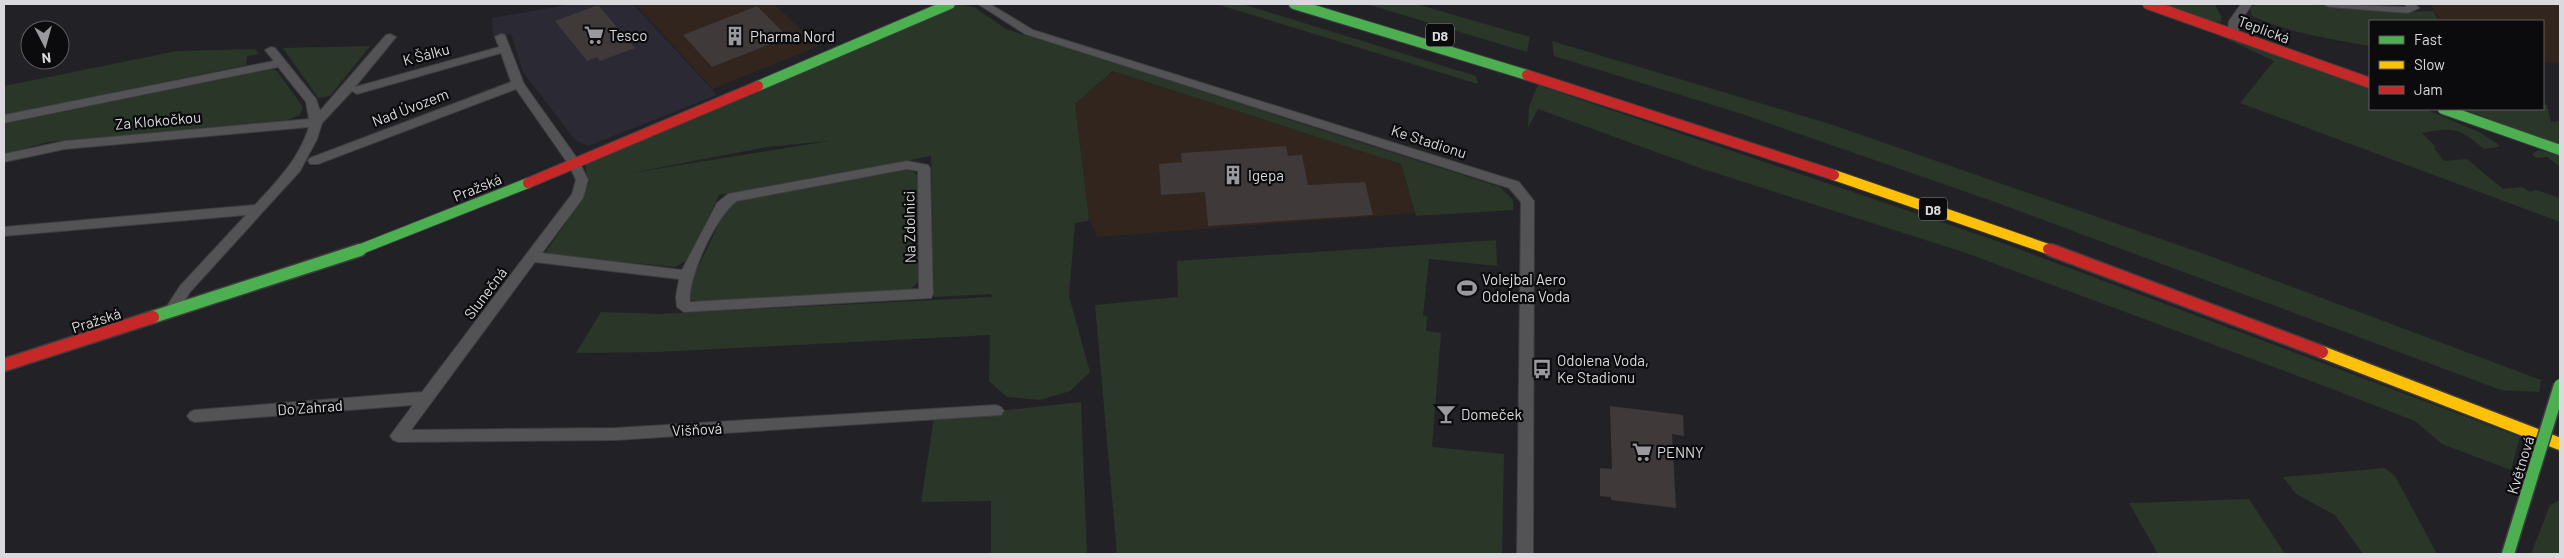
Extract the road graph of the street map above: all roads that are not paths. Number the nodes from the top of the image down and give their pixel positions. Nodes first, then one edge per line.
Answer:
1 (950, 4) edge
2 (982, 4) edge
3 (1294, 4) edge
4 (2148, 4) edge
5 (2246, 4) edge
6 (2330, 4) edge
7 (2410, 4) edge
8 (2233, 34) junction
9 (390, 36) dead end
10 (271, 50) dead end
11 (282, 63) junction
12 (2369, 83) edge
13 (518, 84) junction
14 (357, 90) dead end
15 (2446, 110) edge
16 (4, 119) edge
17 (316, 122) junction
18 (2560, 150) edge
19 (4, 158) edge
20 (314, 161) dead end
21 (575, 164) junction
22 (258, 209) junction
23 (4, 232) edge
24 (533, 257) junction
25 (688, 275) junction
26 (170, 312) junction
27 (4, 365) edge
28 (2560, 385) edge
29 (425, 398) junction
30 (996, 411) dead end
31 (195, 416) dead end
32 (2542, 418) dead end
33 (2560, 425) edge
34 (398, 436) joint
35 (2560, 444) edge
36 (1525, 554) edge
37 (2508, 554) edge

1 - 21 main road, Pražská
2 - 36 street, Ke Stadionu
3 - 35 main road, D8
4 - 8 main road, Teplická
5 - 8 street
6 - 7 street
8 - 12 main road, Teplická
9 - 17 street
10 - 11 street
11 - 16 street, Za Klokočkou
11 - 17 street
13 - 14 street, K Šálku
13 - 20 street, Nad Úvozem
13 - 21 street, K Šálku
15 - 18 main road
17 - 19 street, Za Klokočkou
17 - 22 street
21 - 24 street, Slunečná
21 - 26 main road, Pražská
22 - 23 street
22 - 26 street
24 - 25 street
24 - 29 street, Slunečná
25 - 25 street, Na Zdolnici
26 - 27 main road, Pražská
28 - 37 main road, Květnová, bridge
29 - 31 street, Do Zahrad
29 - 34 street, Slunečná
30 - 34 street, Višňová
32 - 33 main road

